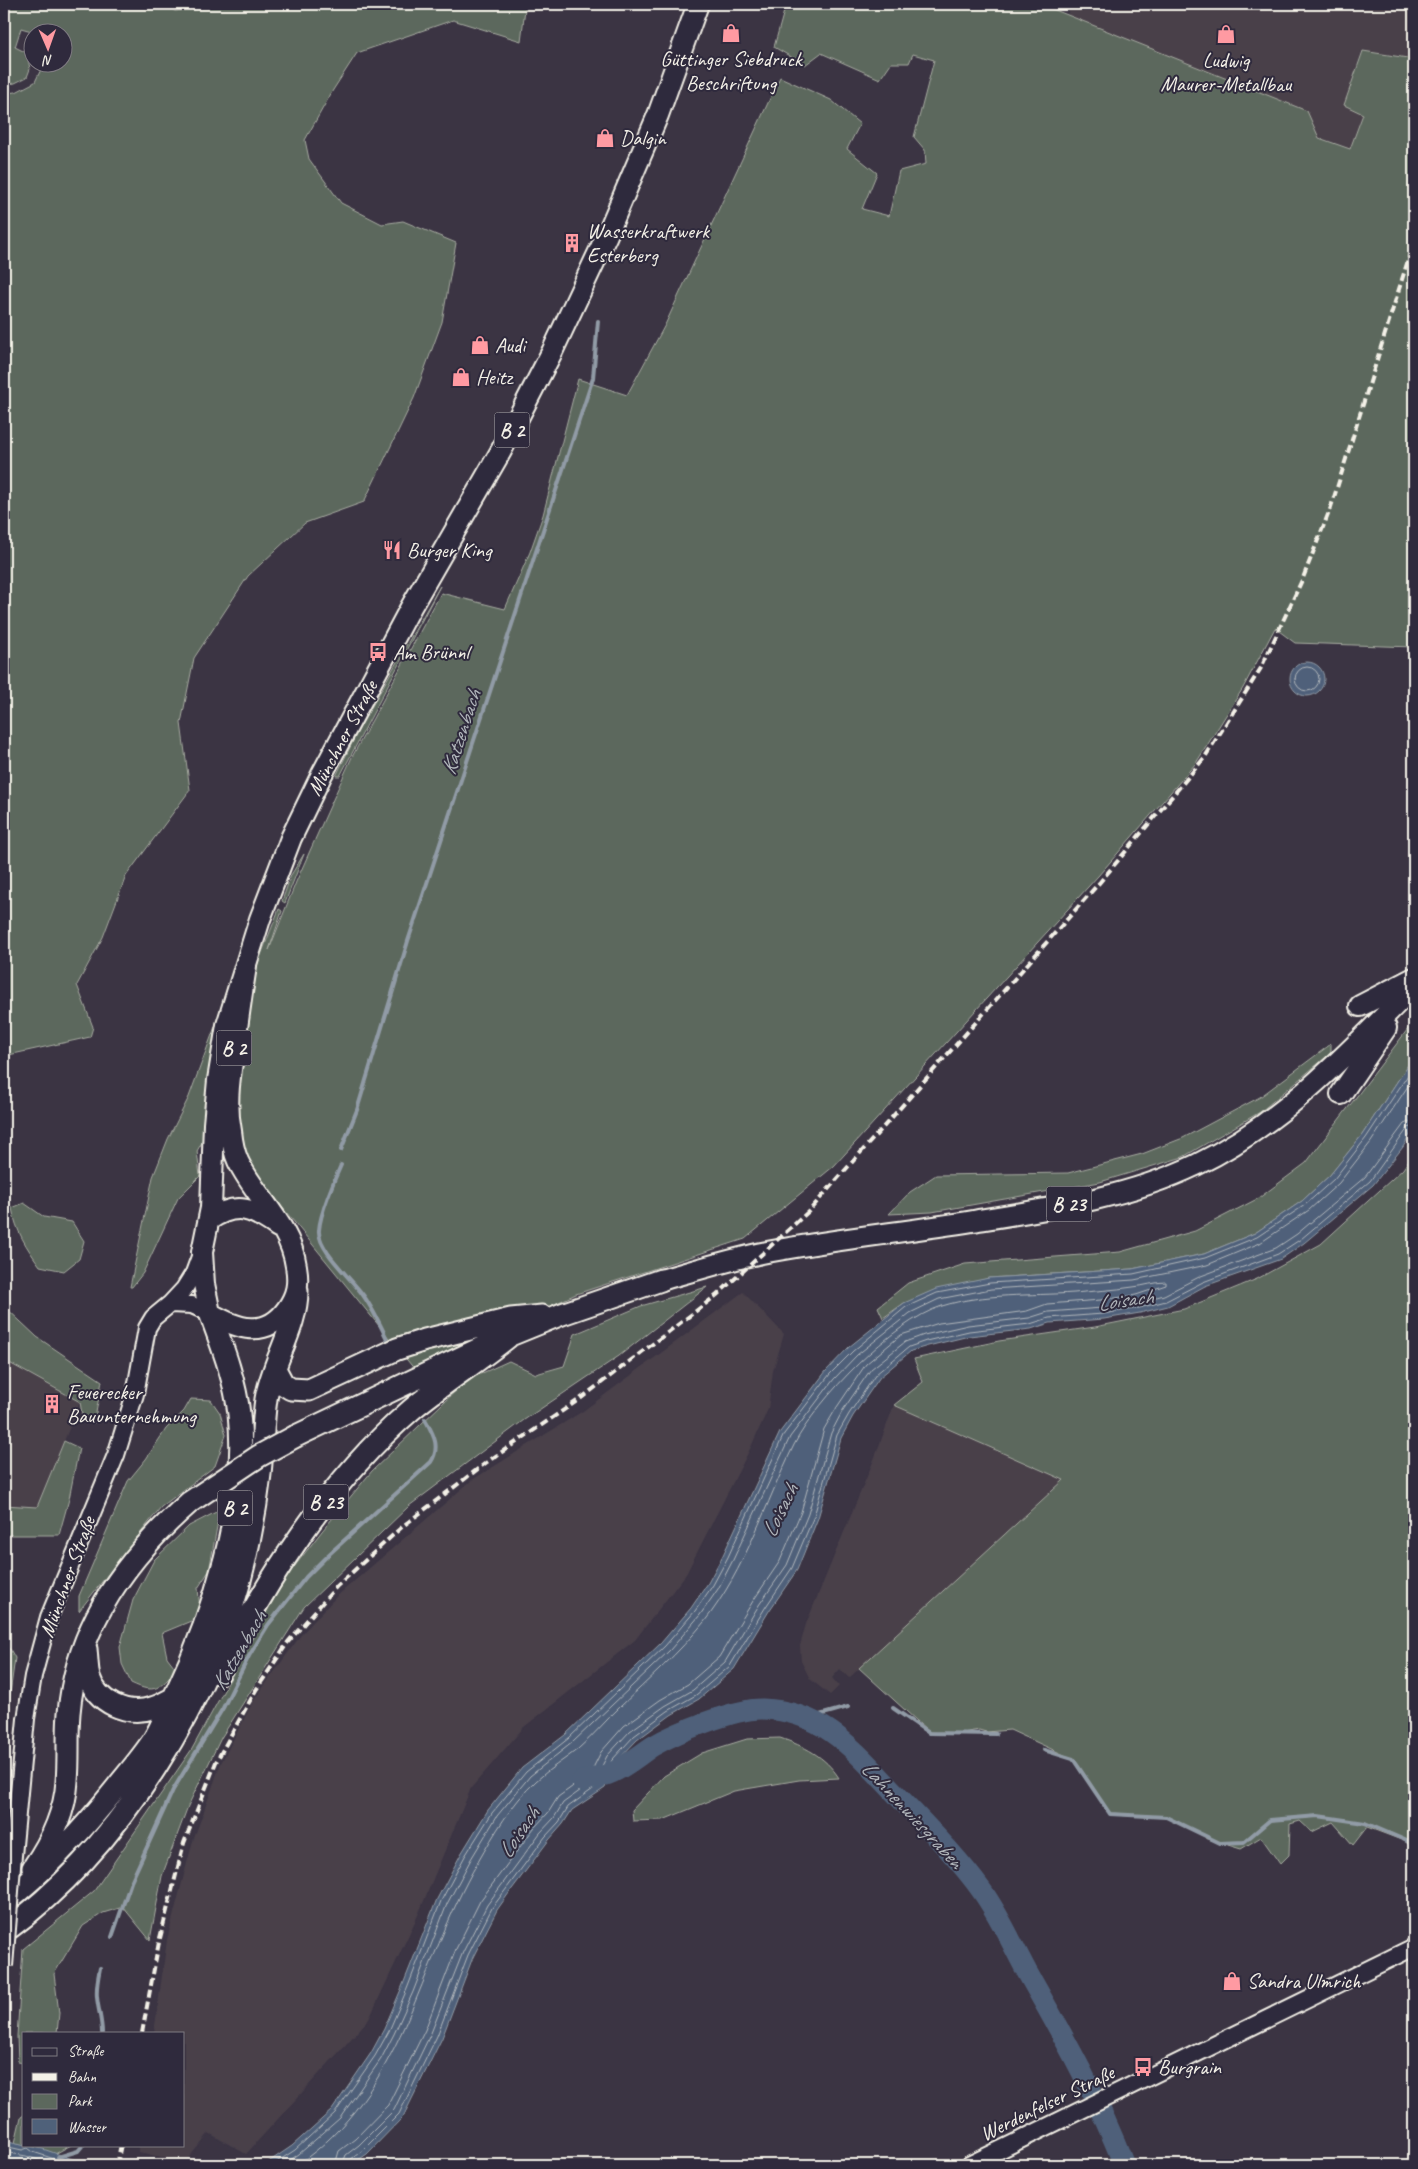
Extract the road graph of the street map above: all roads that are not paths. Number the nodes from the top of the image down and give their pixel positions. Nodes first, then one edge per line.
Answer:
1 (698, 4) edge
2 (1414, 978) edge
3 (1414, 986) edge
4 (1360, 1006) dead end
5 (1341, 1094) dead end
6 (222, 1127) junction
7 (209, 1220) junction
8 (282, 1230) junction
9 (202, 1252) junction
10 (661, 1280) joint
11 (297, 1291) junction
12 (170, 1304) junction
13 (210, 1313) junction
14 (562, 1314) junction
15 (508, 1337) junction
16 (275, 1369) junction
17 (85, 1645) junction
18 (182, 1703) junction
19 (25, 1886) junction
20 (4, 1903) edge
21 (4, 1932) edge
22 (1414, 1947) edge
23 (4, 1966) edge
24 (969, 2165) edge

1 - 6 main road, Münchner Straße / B 2
2 - 4 main road
3 - 5 main road
3 - 10 main road, B 23
6 - 7 main road, B 2
6 - 8 main road, B 2
7 - 8 main road, B 2
7 - 9 main road, B 2
8 - 11 main road, B 2
9 - 12 street, Münchner Straße
9 - 13 main road, B 2
10 - 14 highway, B 23
11 - 13 main road
11 - 16 highway, B 2
12 - 13 street
12 - 23 street, Münchner Straße, bridge
13 - 18 highway, B 2
14 - 15 highway, B 23
14 - 16 highway, B 23
15 - 17 highway, B 23, bridge
15 - 18 highway, B 23
16 - 18 highway, B 2
17 - 18 highway
17 - 19 highway, B 23
18 - 19 highway, B 2
18 - 21 highway, B 2
19 - 20 highway, B 2
22 - 24 street, Werdenfelser Straße

